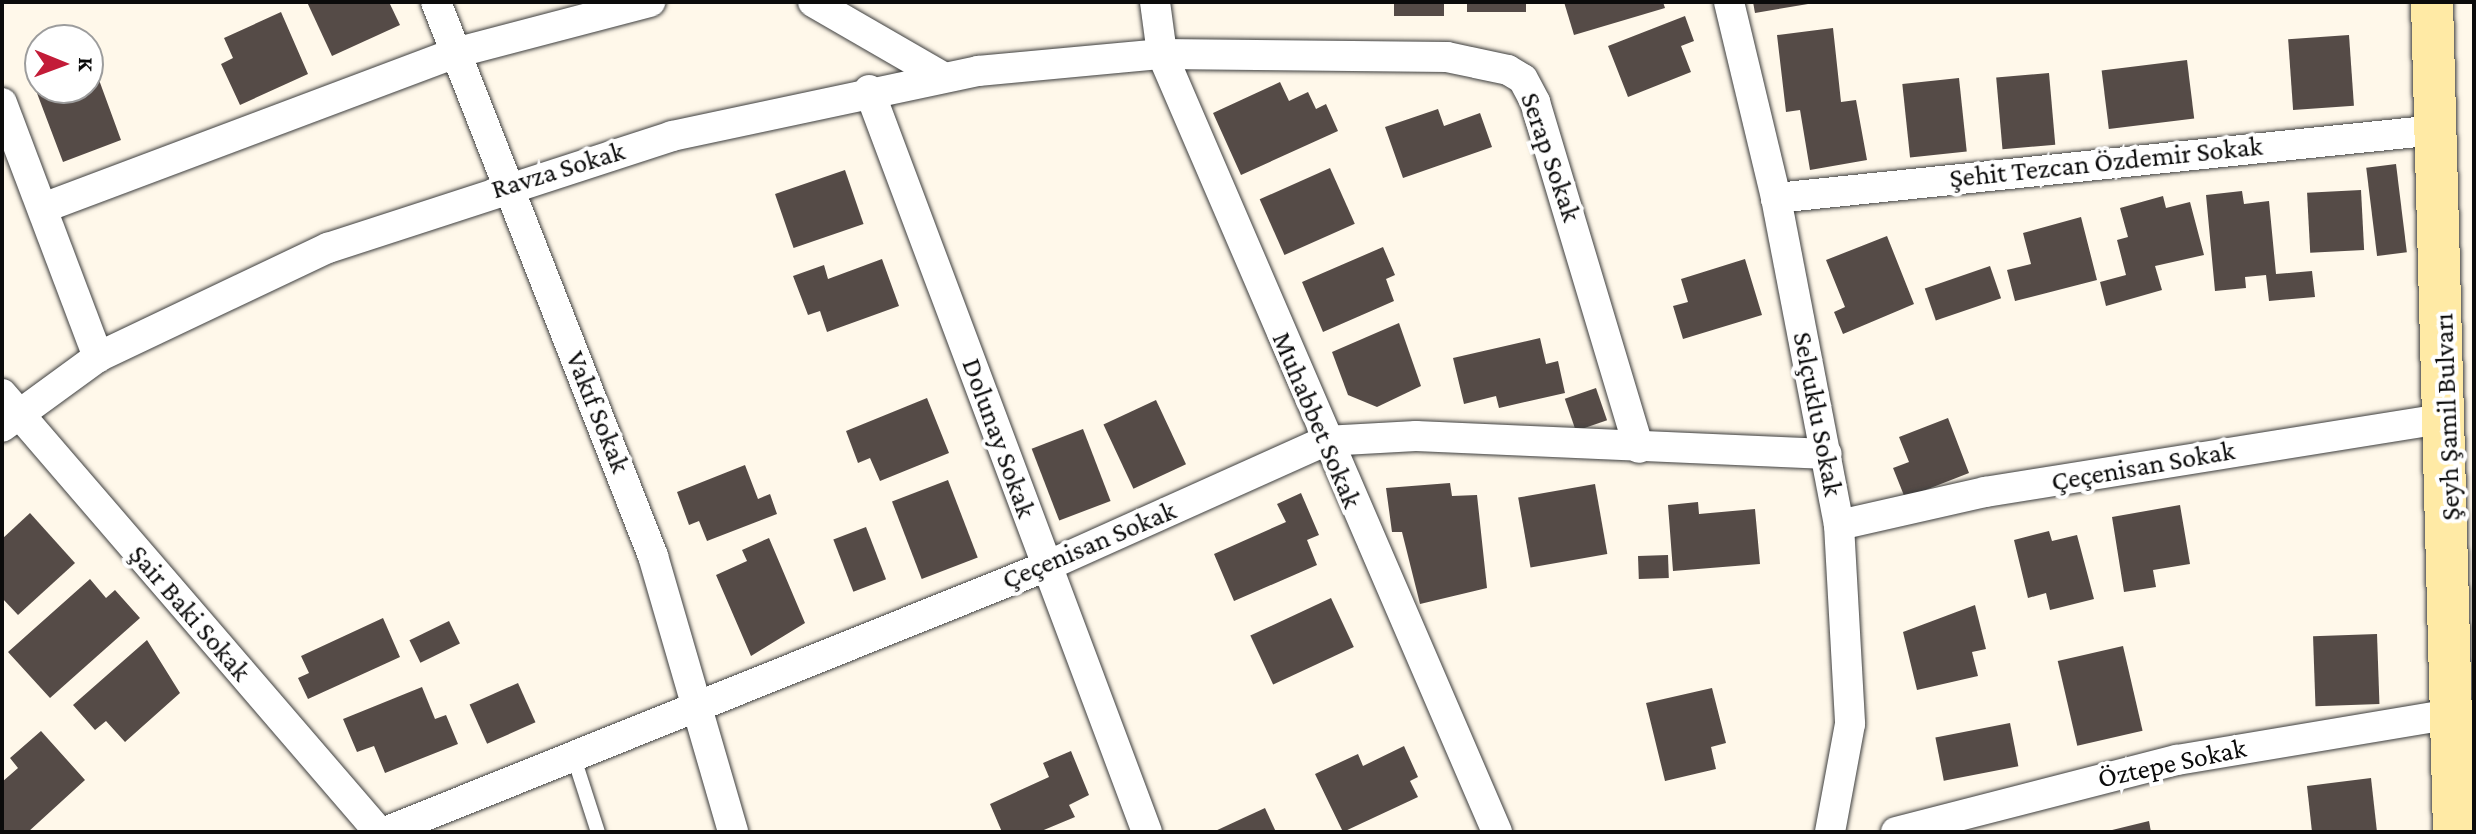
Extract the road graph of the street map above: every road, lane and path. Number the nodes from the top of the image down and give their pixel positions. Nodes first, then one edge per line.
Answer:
1 (436, 2) edge
2 (650, 2) edge
3 (813, 2) edge
4 (1155, 2) edge
5 (1729, 2) edge
6 (2432, 2) edge
7 (455, 53) junction
8 (1162, 54) junction
9 (941, 76) junction
10 (869, 90) junction
11 (2, 103) edge
12 (2436, 130) junction
13 (508, 185) junction
14 (1776, 198) junction
15 (43, 208) junction
16 (98, 357) junction
17 (7, 411) edge
18 (2448, 418) junction
19 (1325, 441) junction
20 (1639, 448) junction
21 (1827, 454) junction
22 (1839, 525) junction
23 (1047, 566) junction
24 (699, 702) junction
25 (2451, 714) junction
26 (575, 761) junction
27 (382, 832) edge
28 (598, 832) edge
29 (733, 832) edge
30 (1147, 832) edge
31 (1497, 832) edge
32 (1830, 832) edge
33 (1896, 832) edge
34 (2454, 832) edge

1 - 7 street, Vakıf Sokak
2 - 7 street
3 - 9 street
4 - 8 street, Muhabbet Sokak
5 - 14 street, Selçuklu Sokak
6 - 12 main road, Şeyh Şamil Bulvarı
7 - 13 street, Vakıf Sokak
7 - 15 street
8 - 9 street, Ravza Sokak
8 - 19 street, Muhabbet Sokak
8 - 20 street, Serap Sokak
9 - 10 street, Ravza Sokak
10 - 13 street, Ravza Sokak
10 - 23 street, Dolunay Sokak
11 - 15 street
12 - 14 street, Şehit Tezcan Özdemir Sokak
12 - 18 main road, Şeyh Şamil Bulvarı
13 - 16 street, Ravza Sokak
13 - 24 street, Vakıf Sokak
14 - 21 street, Selçuklu Sokak
15 - 16 street
16 - 17 street, Ravza Sokak
17 - 27 street, Şair Baki Sokak
18 - 22 street, Çeçenisan Sokak
18 - 25 main road, Şeyh Şamil Bulvarı
19 - 20 street, Çeçenisan Sokak
19 - 23 street, Çeçenisan Sokak
19 - 31 street, Muhabbet Sokak
20 - 21 street, Çeçenisan Sokak
21 - 22 street, Selçuklu Sokak
22 - 32 street, Selçuklu Sokak
23 - 24 street, Çeçenisan Sokak
23 - 30 street, Dolunay Sokak
24 - 26 street, Çeçenisan Sokak
24 - 29 street, Vakıf Sokak
25 - 33 street, Öztepe Sokak
25 - 34 main road, Şeyh Şamil Bulvarı
26 - 27 street, Çeçenisan Sokak
26 - 28 lane

